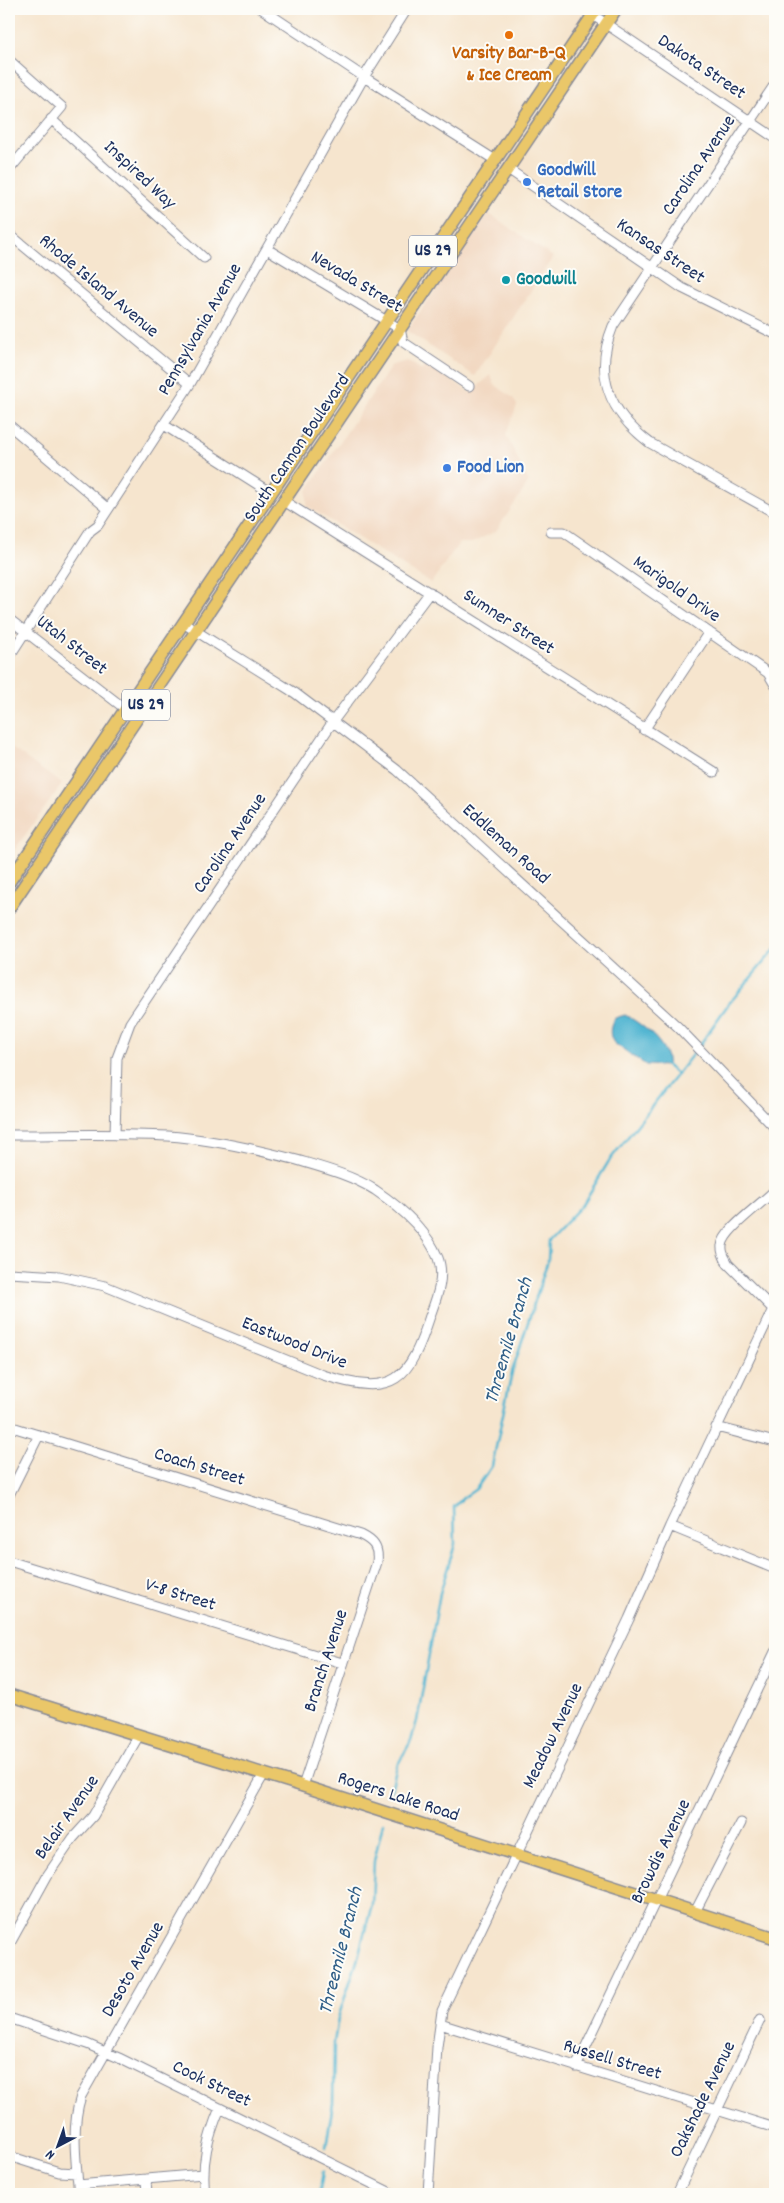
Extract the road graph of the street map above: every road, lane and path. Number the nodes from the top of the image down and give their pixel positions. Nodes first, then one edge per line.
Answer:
1 (262, 9) edge
2 (407, 9) edge
3 (616, 9) edge
4 (591, 11) edge
5 (606, 24) junction
6 (9, 60) edge
7 (364, 77) junction
8 (775, 84) edge
9 (51, 119) junction
10 (750, 121) junction
11 (775, 138) edge
12 (495, 160) junction
13 (508, 169) junction
14 (9, 170) edge
15 (9, 234) edge
16 (267, 248) junction
17 (204, 258) dead end
18 (652, 267) junction
19 (386, 321) junction
20 (400, 329) junction
21 (775, 334) edge
22 (190, 384) junction
23 (469, 386) dead end
24 (9, 425) edge
25 (164, 425) junction
26 (271, 493) junction
27 (284, 501) junction
28 (108, 509) junction
29 (775, 512) edge
30 (551, 532) dead end
31 (430, 592) junction
32 (9, 619) edge
33 (183, 622) junction
34 (196, 631) junction
35 (26, 632) junction
36 (709, 632) junction
37 (9, 657) edge
38 (775, 685) edge
39 (125, 708) junction
40 (137, 718) junction
41 (334, 720) junction
42 (644, 730) junction
43 (714, 772) dead end
44 (9, 882) edge
45 (9, 908) edge
46 (775, 1128) edge
47 (9, 1135) edge
48 (114, 1135) junction
49 (775, 1190) edge
50 (9, 1273) edge
51 (774, 1310) edge
52 (9, 1426) edge
53 (716, 1427) junction
54 (39, 1436) junction
55 (775, 1442) edge
56 (9, 1495) edge
57 (670, 1526) junction
58 (376, 1546) joint
59 (9, 1560) edge
60 (775, 1569) edge
61 (775, 1652) edge
62 (342, 1663) junction
63 (9, 1696) edge
64 (139, 1735) junction
65 (264, 1774) junction
66 (303, 1786) junction
67 (741, 1823) dead end
68 (516, 1855) junction
69 (656, 1900) junction
70 (695, 1912) junction
71 (775, 1938) edge
72 (9, 1945) edge
73 (9, 2018) edge
74 (760, 2020) dead end
75 (440, 2024) junction
76 (106, 2052) junction
77 (576, 2066) junction
78 (220, 2108) junction
79 (718, 2110) junction
80 (775, 2128) edge
81 (9, 2156) edge
82 (77, 2173) junction
83 (203, 2174) junction
84 (146, 2179) junction
85 (78, 2184) junction
86 (78, 2194) edge
87 (147, 2194) edge
88 (204, 2194) edge
89 (393, 2194) edge
90 (428, 2194) edge
91 (677, 2194) edge

1 - 7 street
2 - 7 street, Pennsylvania Avenue
3 - 5 main road, South Cannon Boulevard / US 29
4 - 5 street, Dakota Street
4 - 12 main road, South Cannon Boulevard / US 29
5 - 10 street, Dakota Street
5 - 13 main road, South Cannon Boulevard / US 29
6 - 9 street
7 - 12 street
7 - 16 street, Pennsylvania Avenue
8 - 10 street, Carolina Avenue
9 - 14 street
9 - 17 street, Inspired Way
10 - 11 street, Dakota Street
10 - 18 street, Carolina Avenue
12 - 19 main road, South Cannon Boulevard / US 29
13 - 18 street, Kansas Street
13 - 20 main road, South Cannon Boulevard / US 29
15 - 22 street, Rhode Island Avenue
16 - 19 street, Nevada Street
16 - 22 street, Pennsylvania Avenue
18 - 21 street, Kansas Street
18 - 29 street, Carolina Avenue
19 - 20 street, Nevada Street
19 - 26 main road, South Cannon Boulevard / US 29
20 - 23 street, Nevada Street
20 - 27 main road, South Cannon Boulevard / US 29
22 - 25 street, Pennsylvania Avenue
24 - 28 street
25 - 26 street
25 - 28 street, Pennsylvania Avenue
26 - 33 main road, South Cannon Boulevard / US 29
27 - 31 street, Sumner Street
27 - 34 main road, South Cannon Boulevard / US 29
28 - 35 street, Pennsylvania Avenue
30 - 36 street, Marigold Drive
31 - 41 street, Carolina Avenue
31 - 42 street, Sumner Street
32 - 35 street, Utah Street
33 - 34 street, Eddleman Road
33 - 39 main road, South Cannon Boulevard / US 29
34 - 40 main road, South Cannon Boulevard / US 29
34 - 41 street, Eddleman Road
35 - 37 street, Pennsylvania Avenue
35 - 39 street, Utah Street
36 - 38 street, Marigold Drive
36 - 42 street
39 - 40 street, Utah Street
39 - 44 main road, South Cannon Boulevard / US 29
40 - 45 main road, South Cannon Boulevard / US 29
41 - 46 street, Eddleman Road
41 - 48 street, Carolina Avenue
42 - 43 street, Sumner Street
47 - 48 street, Eastwood Drive
48 - 50 street, Eastwood Drive
49 - 51 street
51 - 53 street, Meadow Avenue
52 - 54 street, Coach Street
53 - 55 street
53 - 57 street, Meadow Avenue
54 - 56 street
54 - 58 street, Coach Street
57 - 60 street
57 - 68 street, Meadow Avenue
58 - 62 street, Branch Avenue
59 - 62 street, V-8 Street
61 - 69 street, Browdis Avenue
62 - 66 street, Branch Avenue
63 - 64 main road, Rogers Lake Road
64 - 65 main road, Rogers Lake Road
64 - 72 street, Belair Avenue
65 - 66 main road, Rogers Lake Road
65 - 76 street, Desoto Avenue
66 - 68 main road, Rogers Lake Road
67 - 70 street
68 - 69 main road, Rogers Lake Road
68 - 75 street, Meadow Avenue
69 - 70 main road, Rogers Lake Road
69 - 77 street, Browdis Avenue
70 - 71 main road, Rogers Lake Road
73 - 76 street, Cook Street
74 - 79 street, Oakshade Avenue
75 - 77 street, Russell Street
75 - 90 street, Meadow Avenue
76 - 78 street, Cook Street
76 - 82 street, Desoto Avenue
77 - 79 street, Russell Street
78 - 83 street
78 - 89 street, Cook Street
79 - 80 street, Russell Street
79 - 91 street, Oakshade Avenue
81 - 82 street
82 - 85 street, Desoto Avenue
83 - 84 street
83 - 88 street
84 - 85 street
84 - 87 street
85 - 86 street, Desoto Avenue

